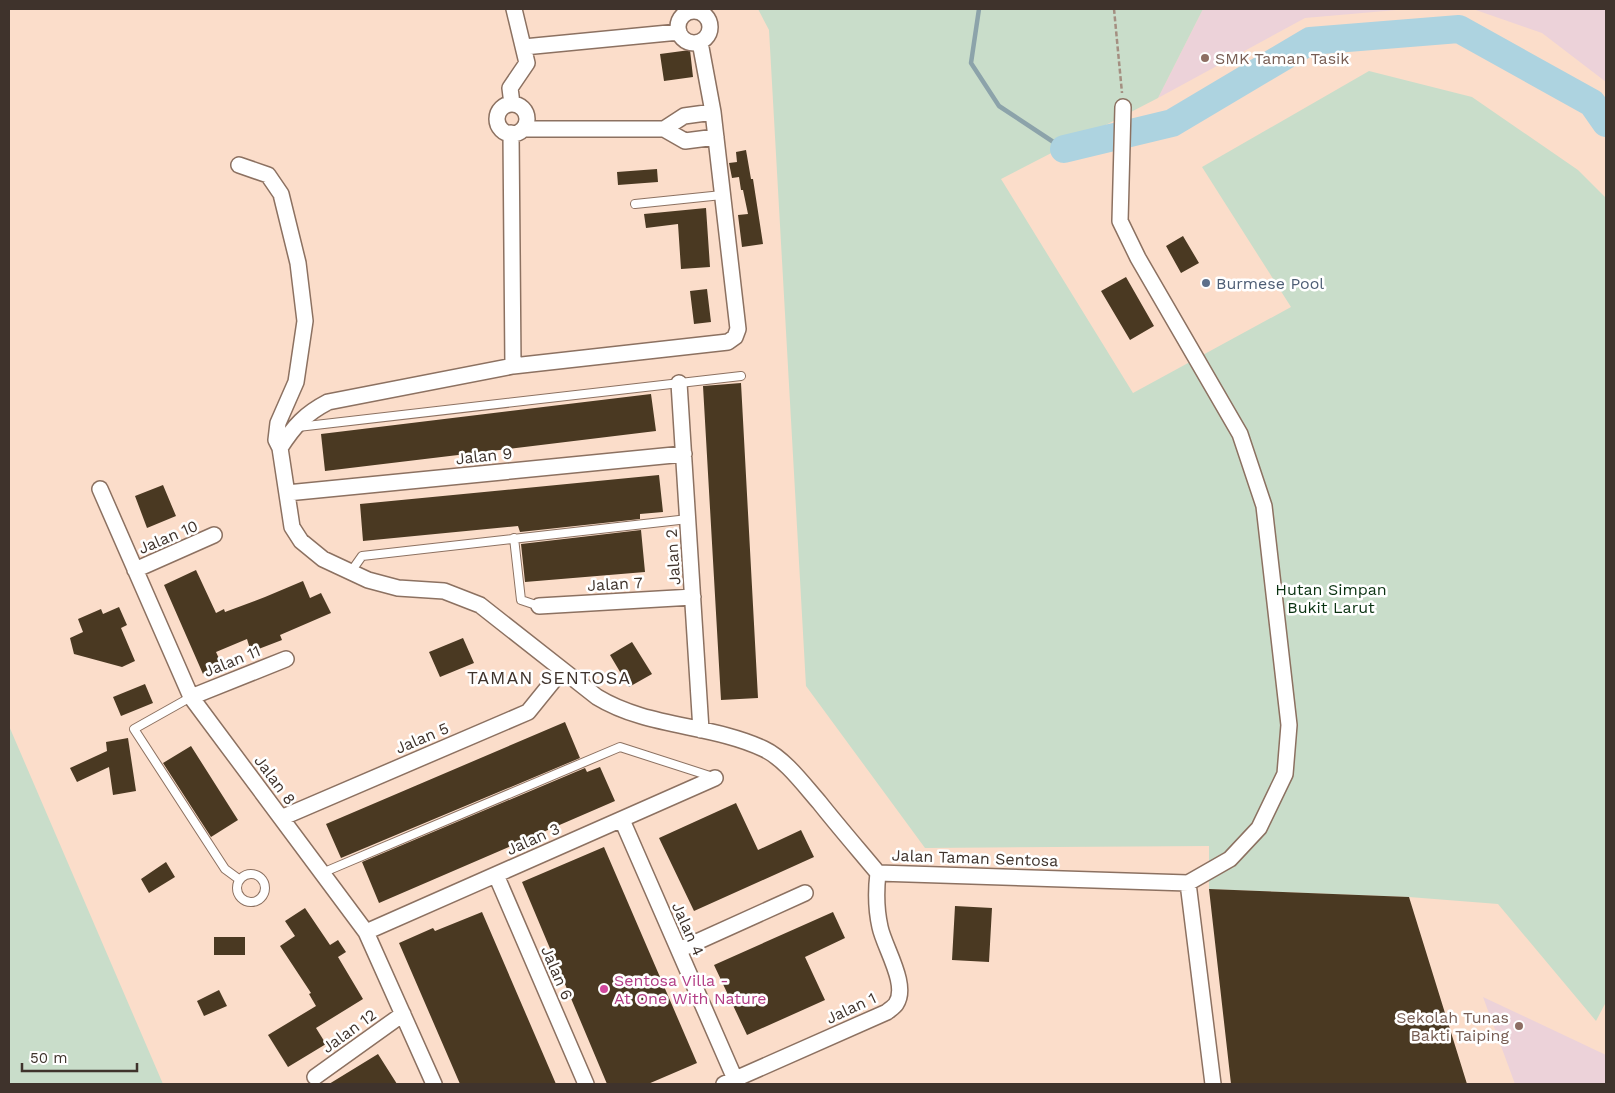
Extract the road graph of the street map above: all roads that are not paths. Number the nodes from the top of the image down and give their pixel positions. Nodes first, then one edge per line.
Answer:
1 (514, 9) edge
2 (703, 11) edge
3 (679, 32) junction
4 (700, 42) junction
5 (524, 48) junction
6 (512, 104) junction
7 (1123, 107) road end
8 (713, 112) junction
9 (664, 129) junction
10 (517, 131) junction
11 (716, 137) junction
12 (240, 165) dead end
13 (722, 195) junction
14 (635, 204) dead end
15 (513, 366) junction
16 (741, 376) dead end
17 (679, 383) junction
18 (294, 427) junction
19 (280, 448) junction
20 (684, 454) junction
21 (100, 489) dead end
22 (287, 493) junction
23 (688, 519) junction
24 (214, 536) dead end
25 (514, 538) junction
26 (135, 570) junction
27 (350, 573) junction
28 (693, 597) junction
29 (539, 606) joint
30 (286, 659) dead end
31 (562, 670) junction
32 (191, 697) junction
33 (701, 730) junction
34 (715, 778) joint
35 (281, 818) junction
36 (622, 820) junction
37 (322, 873) junction
38 (878, 873) junction
39 (496, 875) junction
40 (240, 880) dead end
41 (1188, 883) junction
42 (805, 893) dead end
43 (366, 932) junction
44 (678, 950) junction
45 (403, 1014) junction
46 (315, 1076) dead end
47 (729, 1082) edge
48 (434, 1084) edge
49 (586, 1084) edge
50 (1213, 1084) edge

1 - 5 street
2 - 3 street
2 - 4 street
3 - 4 street
3 - 5 street
4 - 8 street
5 - 6 street
6 - 10 street
6 - 10 street
7 - 41 street
8 - 9 street
8 - 11 street
9 - 10 street
9 - 11 street
10 - 15 street
11 - 13 street
12 - 19 street, Jalan Taman Sentosa
13 - 14 lane
13 - 15 street
15 - 18 street
16 - 17 lane
17 - 18 lane
17 - 20 street, Jalan 2
18 - 19 street
19 - 22 street, Jalan Taman Sentosa
20 - 22 street, Jalan 9
20 - 23 street, Jalan 2
21 - 26 street, Jalan 8
22 - 27 street, Jalan Taman Sentosa
23 - 25 lane
23 - 28 street, Jalan 2
24 - 26 street, Jalan 10
25 - 27 lane
25 - 29 lane
26 - 32 street, Jalan 8
27 - 31 street, Jalan Taman Sentosa
28 - 29 street, Jalan 7
28 - 33 street, Jalan 2
30 - 32 street, Jalan 11
31 - 33 street, Jalan Taman Sentosa
31 - 35 street, Jalan 5
32 - 35 street, Jalan 8
32 - 40 lane
33 - 38 street, Jalan Taman Sentosa
34 - 36 street, Jalan 3
34 - 37 lane
35 - 37 street, Jalan 8
36 - 39 street, Jalan 3
36 - 44 street, Jalan 4
37 - 43 street, Jalan 8
38 - 41 street, Jalan Taman Sentosa
38 - 47 street, Jalan 1
39 - 43 street, Jalan 3
39 - 49 street, Jalan 6
41 - 50 street
42 - 44 street
43 - 45 street, Jalan 8
44 - 47 street, Jalan 4
45 - 46 street, Jalan 12
45 - 48 street, Jalan 8

